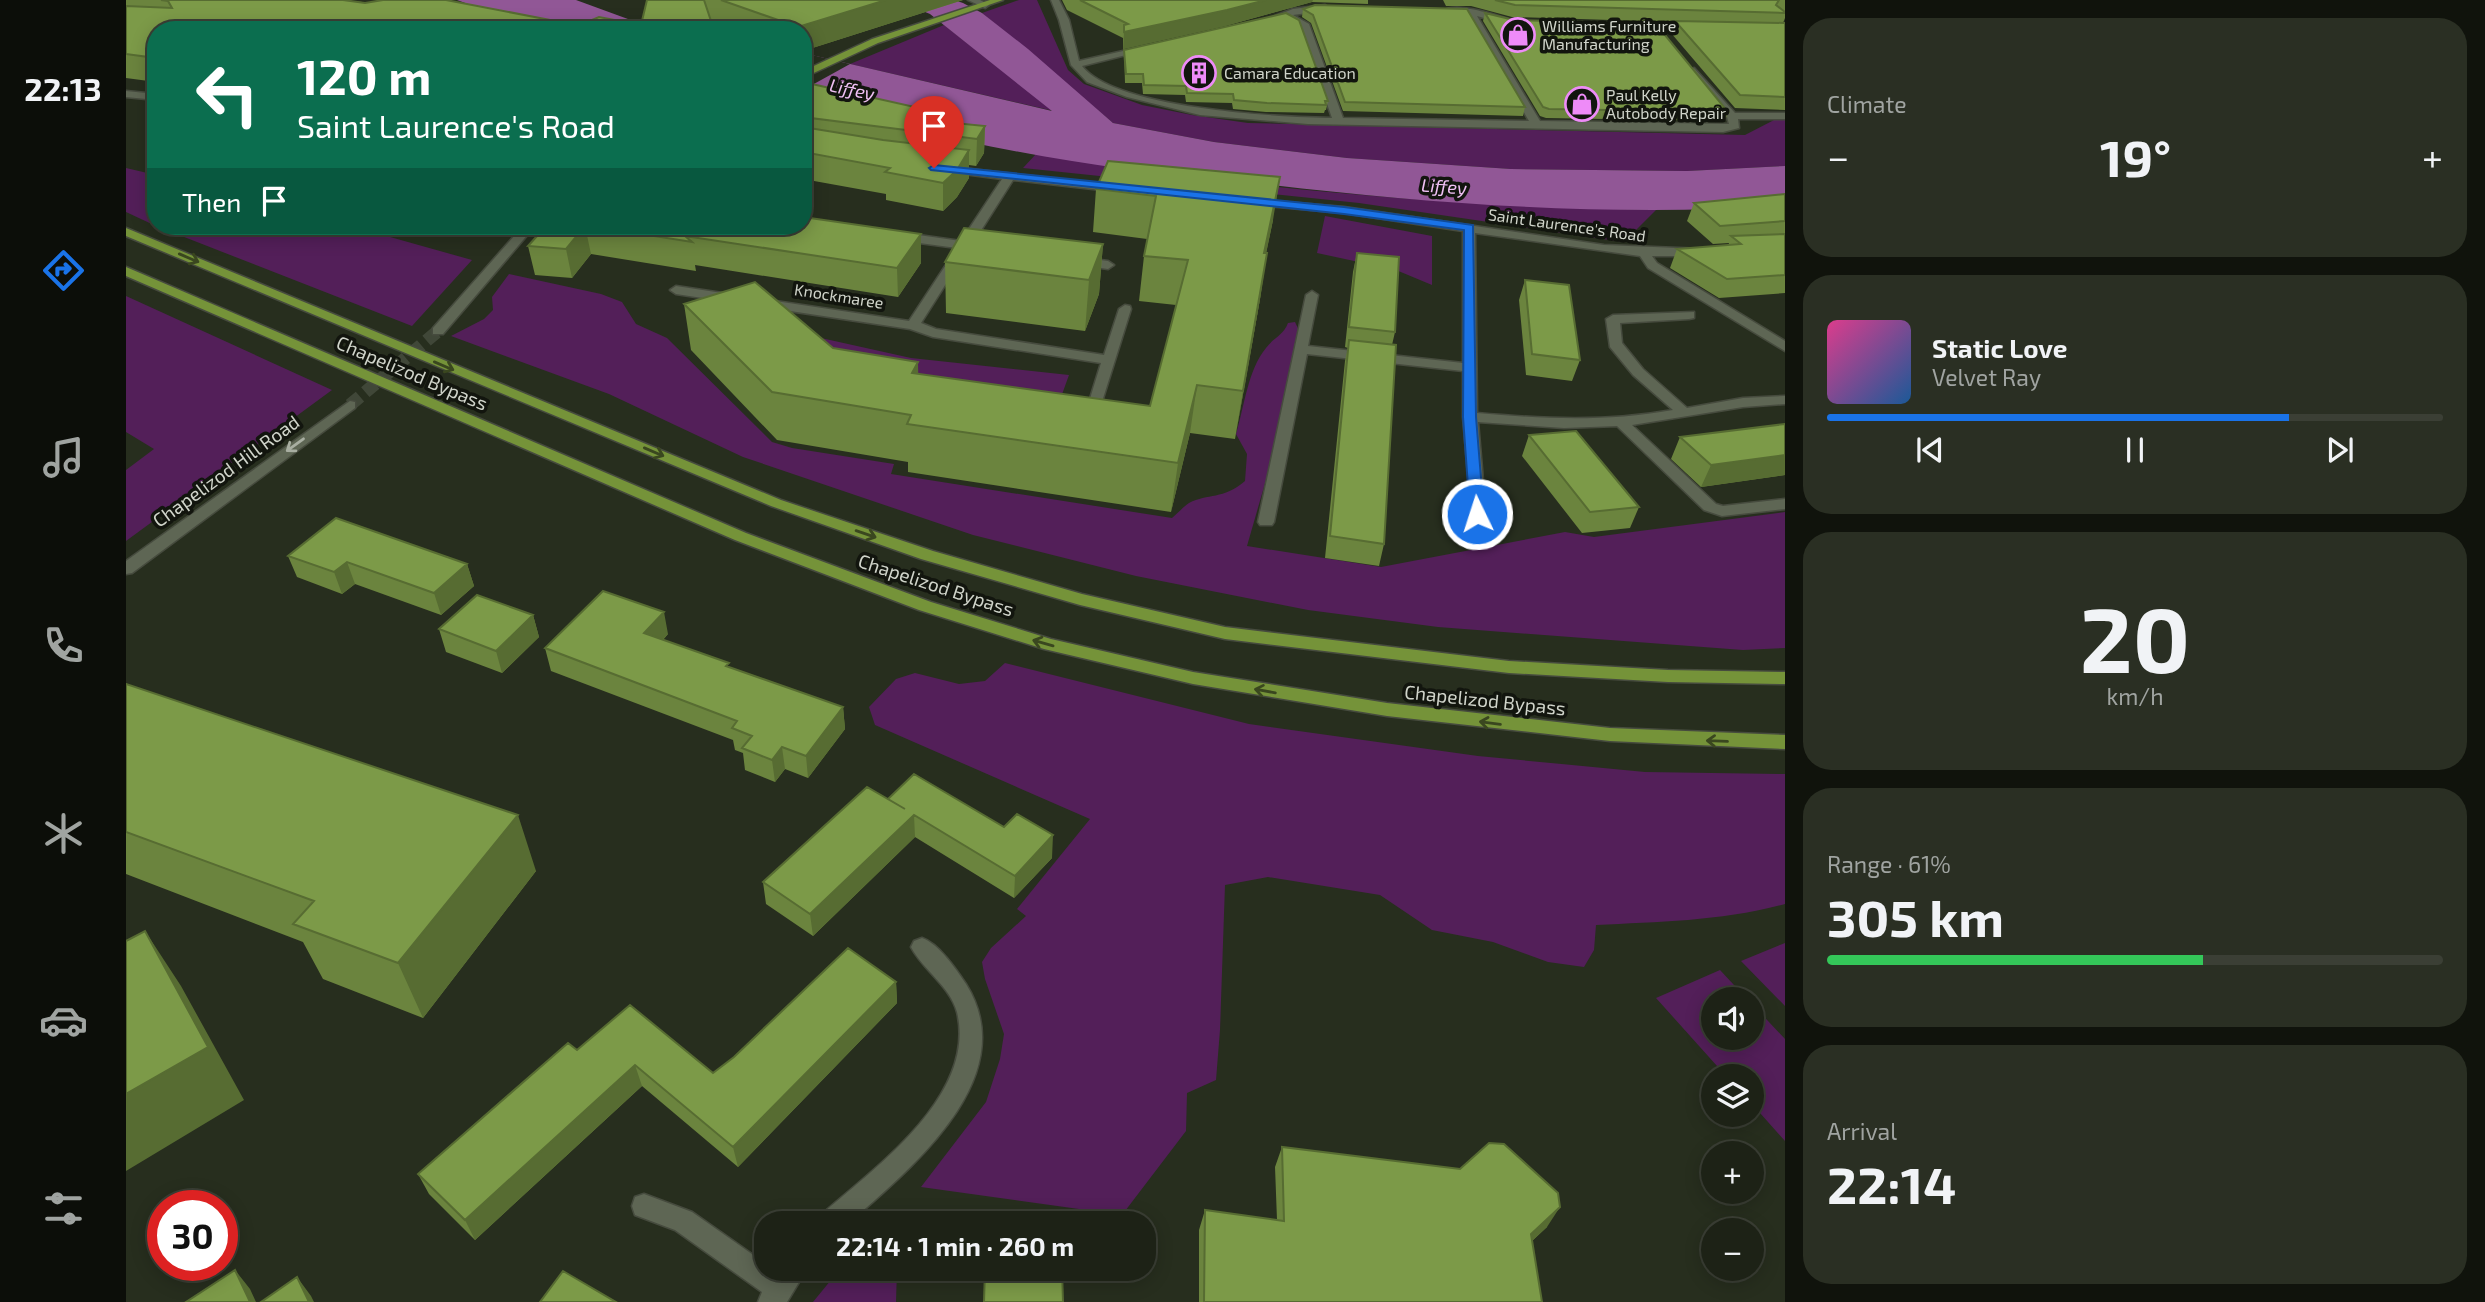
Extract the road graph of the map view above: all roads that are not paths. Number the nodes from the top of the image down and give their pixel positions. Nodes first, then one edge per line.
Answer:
1 (999, 0) edge
2 (1055, 0) edge
3 (978, 4) edge
4 (1337, 8) edge
5 (1434, 11) edge
6 (1470, 12) junction
7 (1288, 16) junction
8 (1512, 23) edge
9 (1251, 25) edge
10 (1631, 27) edge
11 (1658, 28) junction
12 (1709, 30) edge
13 (1666, 38) edge
14 (1152, 48) edge
15 (1683, 58) edge
16 (1076, 65) junction
17 (812, 70) edge
18 (126, 94) edge
19 (147, 96) edge
20 (1732, 116) junction
21 (1785, 116) edge
22 (1338, 120) junction
23 (1537, 125) junction
24 (926, 167) edge
25 (1010, 176) junction
26 (1129, 190) edge
27 (1237, 200) edge
28 (1469, 228) junction
29 (126, 232) edge
30 (884, 234) edge
31 (520, 235) edge
32 (965, 245) junction
33 (991, 249) edge
34 (1718, 250) edge
35 (1644, 252) junction
36 (1069, 260) edge
37 (1108, 265) dead end
38 (126, 271) edge
39 (676, 290) dead end
40 (1312, 295) dead end
41 (1125, 309) dead end
42 (1689, 315) dead end
43 (913, 325) junction
44 (438, 331) tunnel mouth
45 (1785, 347) edge
46 (1301, 349) junction
47 (1109, 360) junction
48 (1470, 368) junction
49 (1785, 400) edge
50 (350, 405) tunnel mouth
51 (1094, 405) edge
52 (1682, 411) junction
53 (1470, 417) junction
54 (1621, 422) junction
55 (1785, 504) edge
56 (1266, 522) dead end
57 (1479, 528) dead end
58 (126, 569) edge
59 (1785, 678) edge
60 (1785, 742) edge
61 (922, 947) dead end
62 (644, 1206) dead end
63 (844, 1211) edge
64 (781, 1286) edge

1 - 3 main road
2 - 16 street
3 - 17 main road
4 - 7 street
5 - 6 street
6 - 8 street
6 - 23 street
7 - 9 street
7 - 22 street
10 - 11 street
11 - 12 street
11 - 13 street
14 - 16 street
15 - 20 street
16 - 22 street
18 - 19 street
20 - 21 street
20 - 23 street
22 - 23 street
24 - 25 street
25 - 26 street
25 - 32 street
27 - 28 street, Saint Laurence's Road
28 - 35 street, Saint Laurence's Road
28 - 48 street
29 -> 59 main road, Chapelizod Bypass
30 - 32 street
31 - 44 street
32 - 33 street
32 - 43 street
34 - 35 street, Saint Laurence's Road
35 - 45 street
36 - 37 street
60 -> 38 main road, Chapelizod Bypass
39 - 43 street, Knockmaree
40 - 46 street
41 - 47 street
42 - 52 street
43 - 47 street, Knockmaree
46 - 48 street
46 - 56 street
47 - 51 street
48 - 53 street
49 - 52 street
50 -> 58 street, Chapelizod Hill Road
52 - 54 street
53 - 54 street
53 - 57 street
54 - 55 street
61 - 63 street
62 - 64 street

